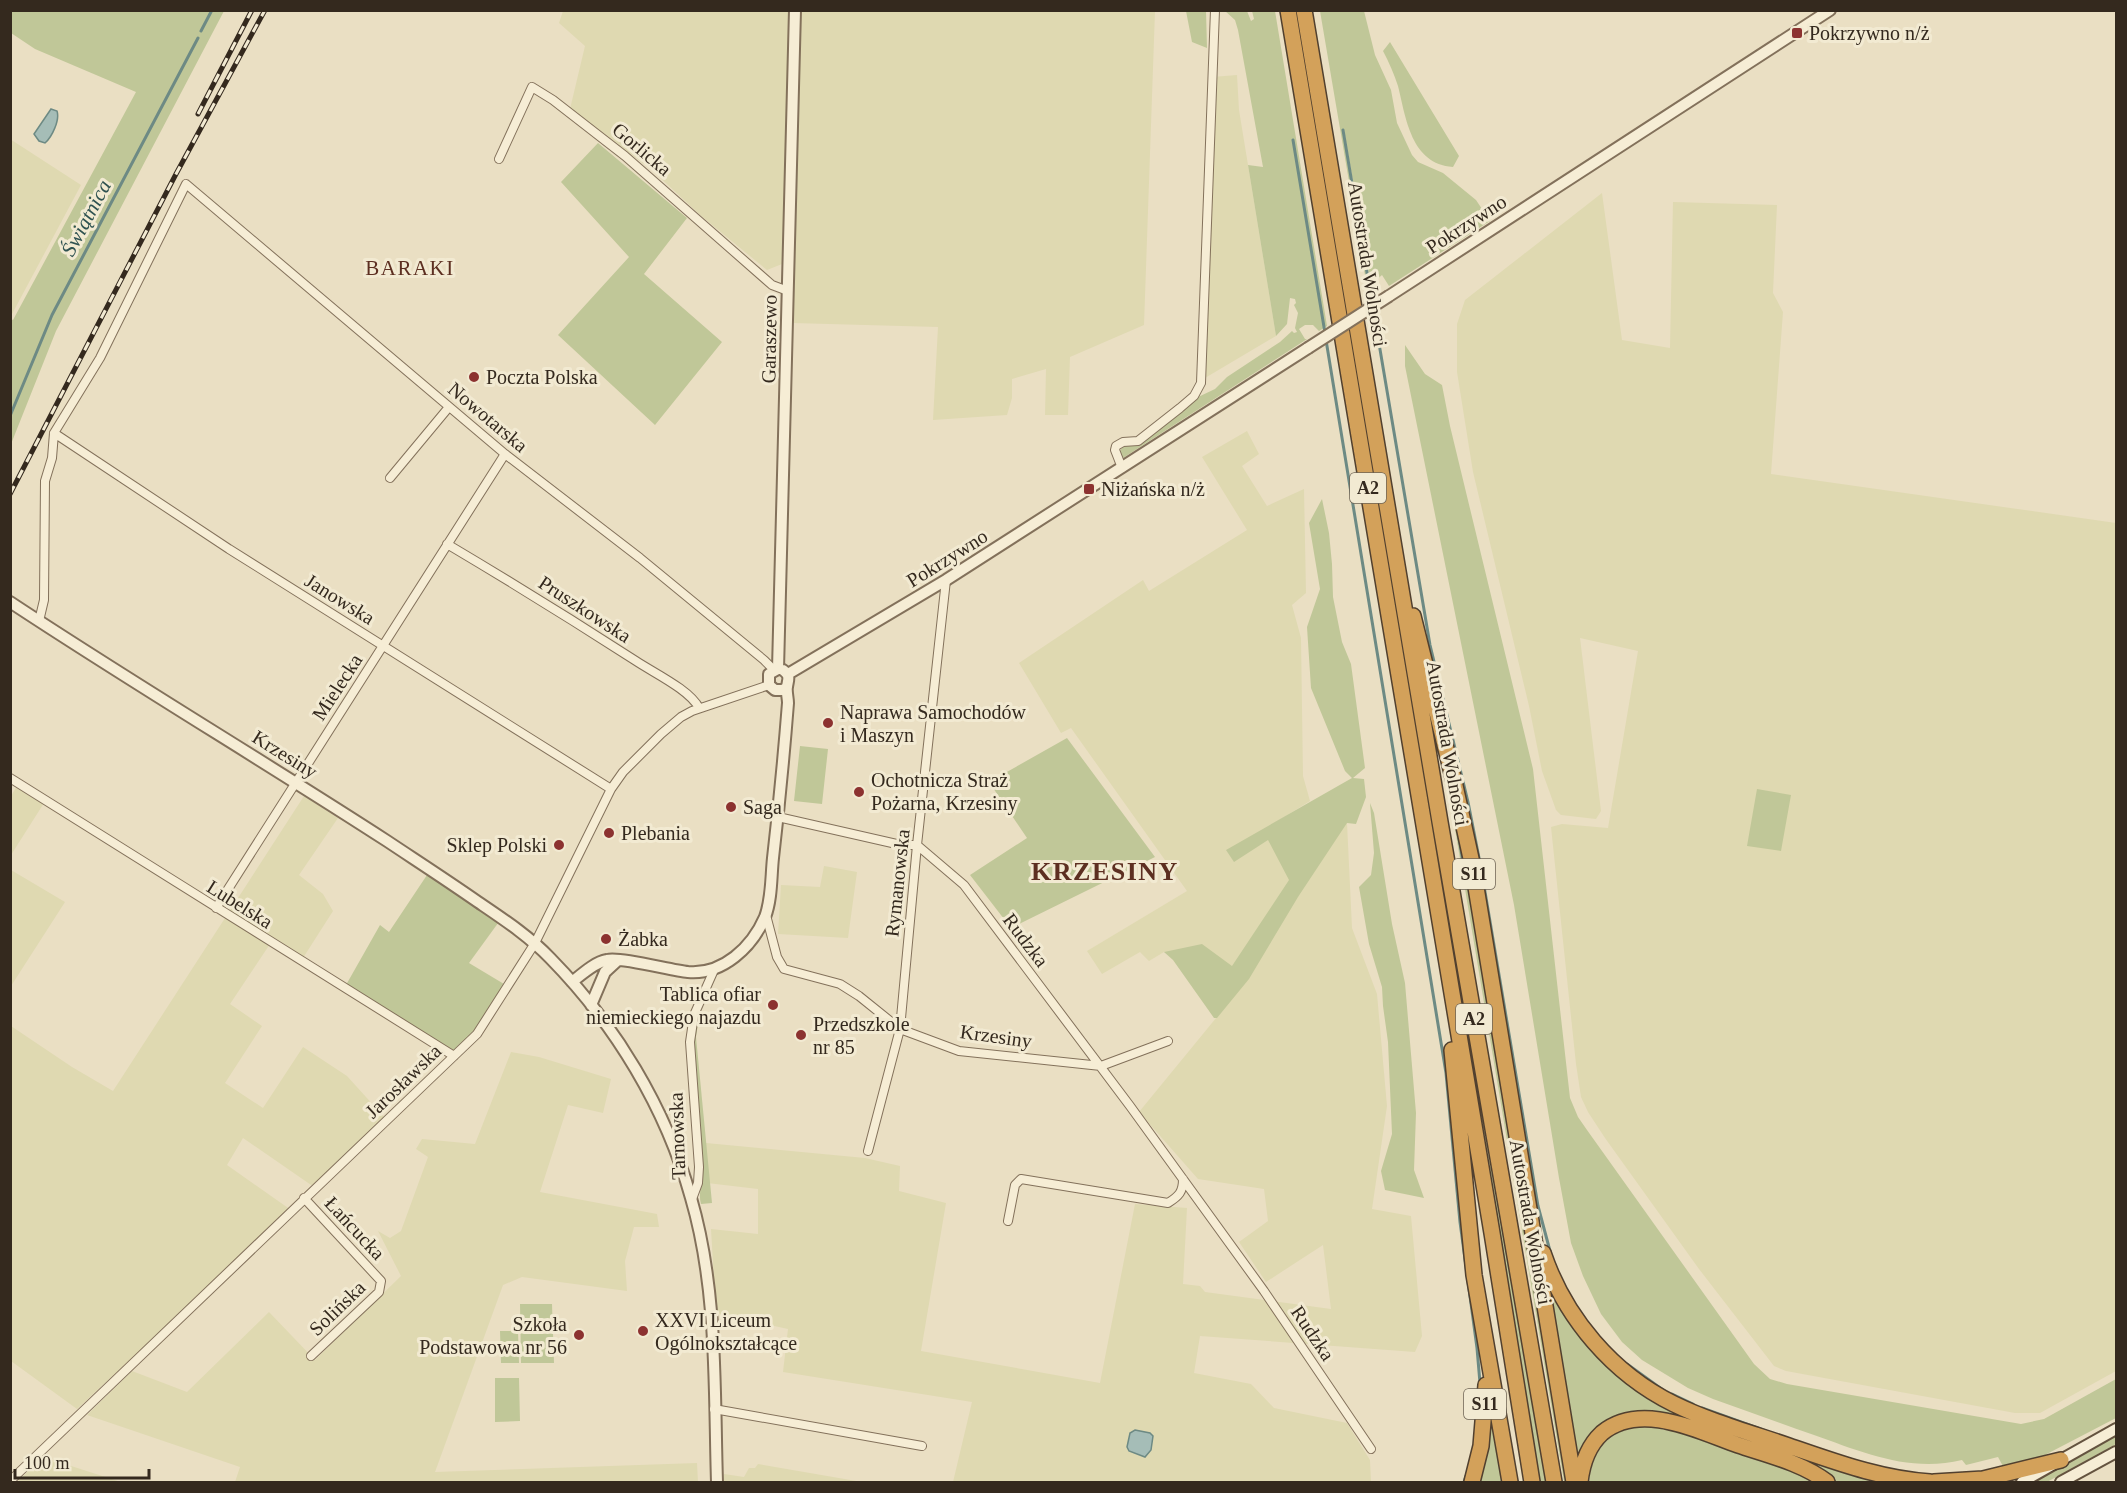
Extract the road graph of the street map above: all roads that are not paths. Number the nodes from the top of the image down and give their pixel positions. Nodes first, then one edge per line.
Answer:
1 (795, 10) edge
2 (1215, 10) edge
3 (1288, 10) edge
4 (1304, 10) edge
5 (1830, 10) edge
6 (499, 159) dead end
7 (788, 291) junction
8 (449, 406) junction
9 (54, 433) junction
10 (505, 454) junction
11 (1122, 468) junction
12 (390, 478) dead end
13 (447, 544) junction
14 (1395, 556) junction
15 (946, 580) junction
16 (10, 602) edge
17 (39, 621) junction
18 (382, 646) junction
19 (780, 671) junction
20 (769, 685) junction
21 (787, 687) junction
22 (699, 708) junction
23 (10, 778) edge
24 (296, 782) junction
25 (610, 789) junction
26 (778, 817) junction
27 (917, 845) junction
28 (216, 908) junction
29 (766, 915) junction
30 (535, 943) junction
31 (618, 960) junction
32 (1449, 969) junction
33 (714, 970) junction
34 (572, 982) junction
35 (591, 1005) junction
36 (900, 1029) junction
37 (1168, 1041) dead end
38 (454, 1056) junction
39 (1101, 1066) junction
40 (868, 1150) dead end
41 (1183, 1179) junction
42 (304, 1198) junction
43 (1528, 1198) junction
44 (692, 1199) junction
45 (1008, 1221) dead end
46 (381, 1281) joint
47 (1482, 1325) junction
48 (311, 1356) dead end
49 (714, 1409) junction
50 (2116, 1430) edge
51 (922, 1446) dead end
52 (1371, 1449) dead end
53 (2116, 1452) edge
54 (2061, 1460) junction
55 (10, 1481) edge
56 (717, 1482) edge
57 (1472, 1482) edge
58 (1510, 1482) edge
59 (1532, 1482) edge
60 (1554, 1482) edge
61 (1574, 1482) edge
62 (1580, 1482) edge
63 (1827, 1482) edge
64 (1932, 1482) edge
65 (2022, 1482) edge
66 (2061, 1482) edge

1 - 7 street, Garaszewo
2 - 11 street
3 - 32 highway, Autostrada Wolności / A2
4 - 14 highway, Autostrada Wolności / A2
5 - 11 street, Pokrzywno, bridge
6 - 7 street, Gorlicka
7 - 19 street, Garaszewo
8 - 9 street, Nowotarska
8 - 10 street, Nowotarska
8 - 12 street
9 - 17 street
9 - 18 street, Janowska
10 - 13 street, Mielecka
10 - 19 street, Nowotarska
11 - 15 street, Pokrzywno
13 - 18 street, Mielecka
13 - 22 street, Pruszkowska
14 - 43 highway, S11
14 - 60 highway, Autostrada Wolności / A2
15 - 19 street, Pokrzywno
15 - 27 street, Rymanowska
16 - 17 street, Krzesiny
17 - 24 street, Krzesiny
18 - 24 street, Mielecka
18 - 25 street, Janowska
19 - 20 street
19 - 21 street
20 - 21 street
20 - 22 street, Jarosławska
21 - 26 street
22 - 25 street, Jarosławska
23 - 28 street, Lubelska
24 - 28 street, Mielecka
24 - 30 street, Krzesiny
25 - 30 street, Jarosławska
26 - 27 street
26 - 29 street
27 - 36 street, Rymanowska
27 - 39 street, Rudzka
28 - 38 street, Lubelska
29 - 33 street
29 - 36 street, Krzesiny
30 - 34 street, Krzesiny
30 - 38 street, Jarosławska
31 - 33 street
31 - 34 street
31 - 35 street
32 - 47 highway, S11
32 - 59 highway, Autostrada Wolności / A2
33 - 44 street, Tarnowska
34 - 35 street, Krzesiny
35 - 44 street, Krzesiny
36 - 39 street, Krzesiny
36 - 40 street, Rymanowska
37 - 39 street
38 - 42 street, Jarosławska
39 - 41 street, Rudzka
41 - 45 street
41 - 52 street, Rudzka
42 - 46 street, Łańcucka
42 - 55 street, Jarosławska
43 - 61 highway, S11
43 - 64 highway
44 - 49 street, Tarnowska
46 - 48 street, Solińska
47 - 57 highway, S11
47 - 58 highway
49 - 51 street
49 - 56 street, Tarnowska
50 - 54 street
53 - 66 street
54 - 64 highway
54 - 65 street
62 - 63 highway

